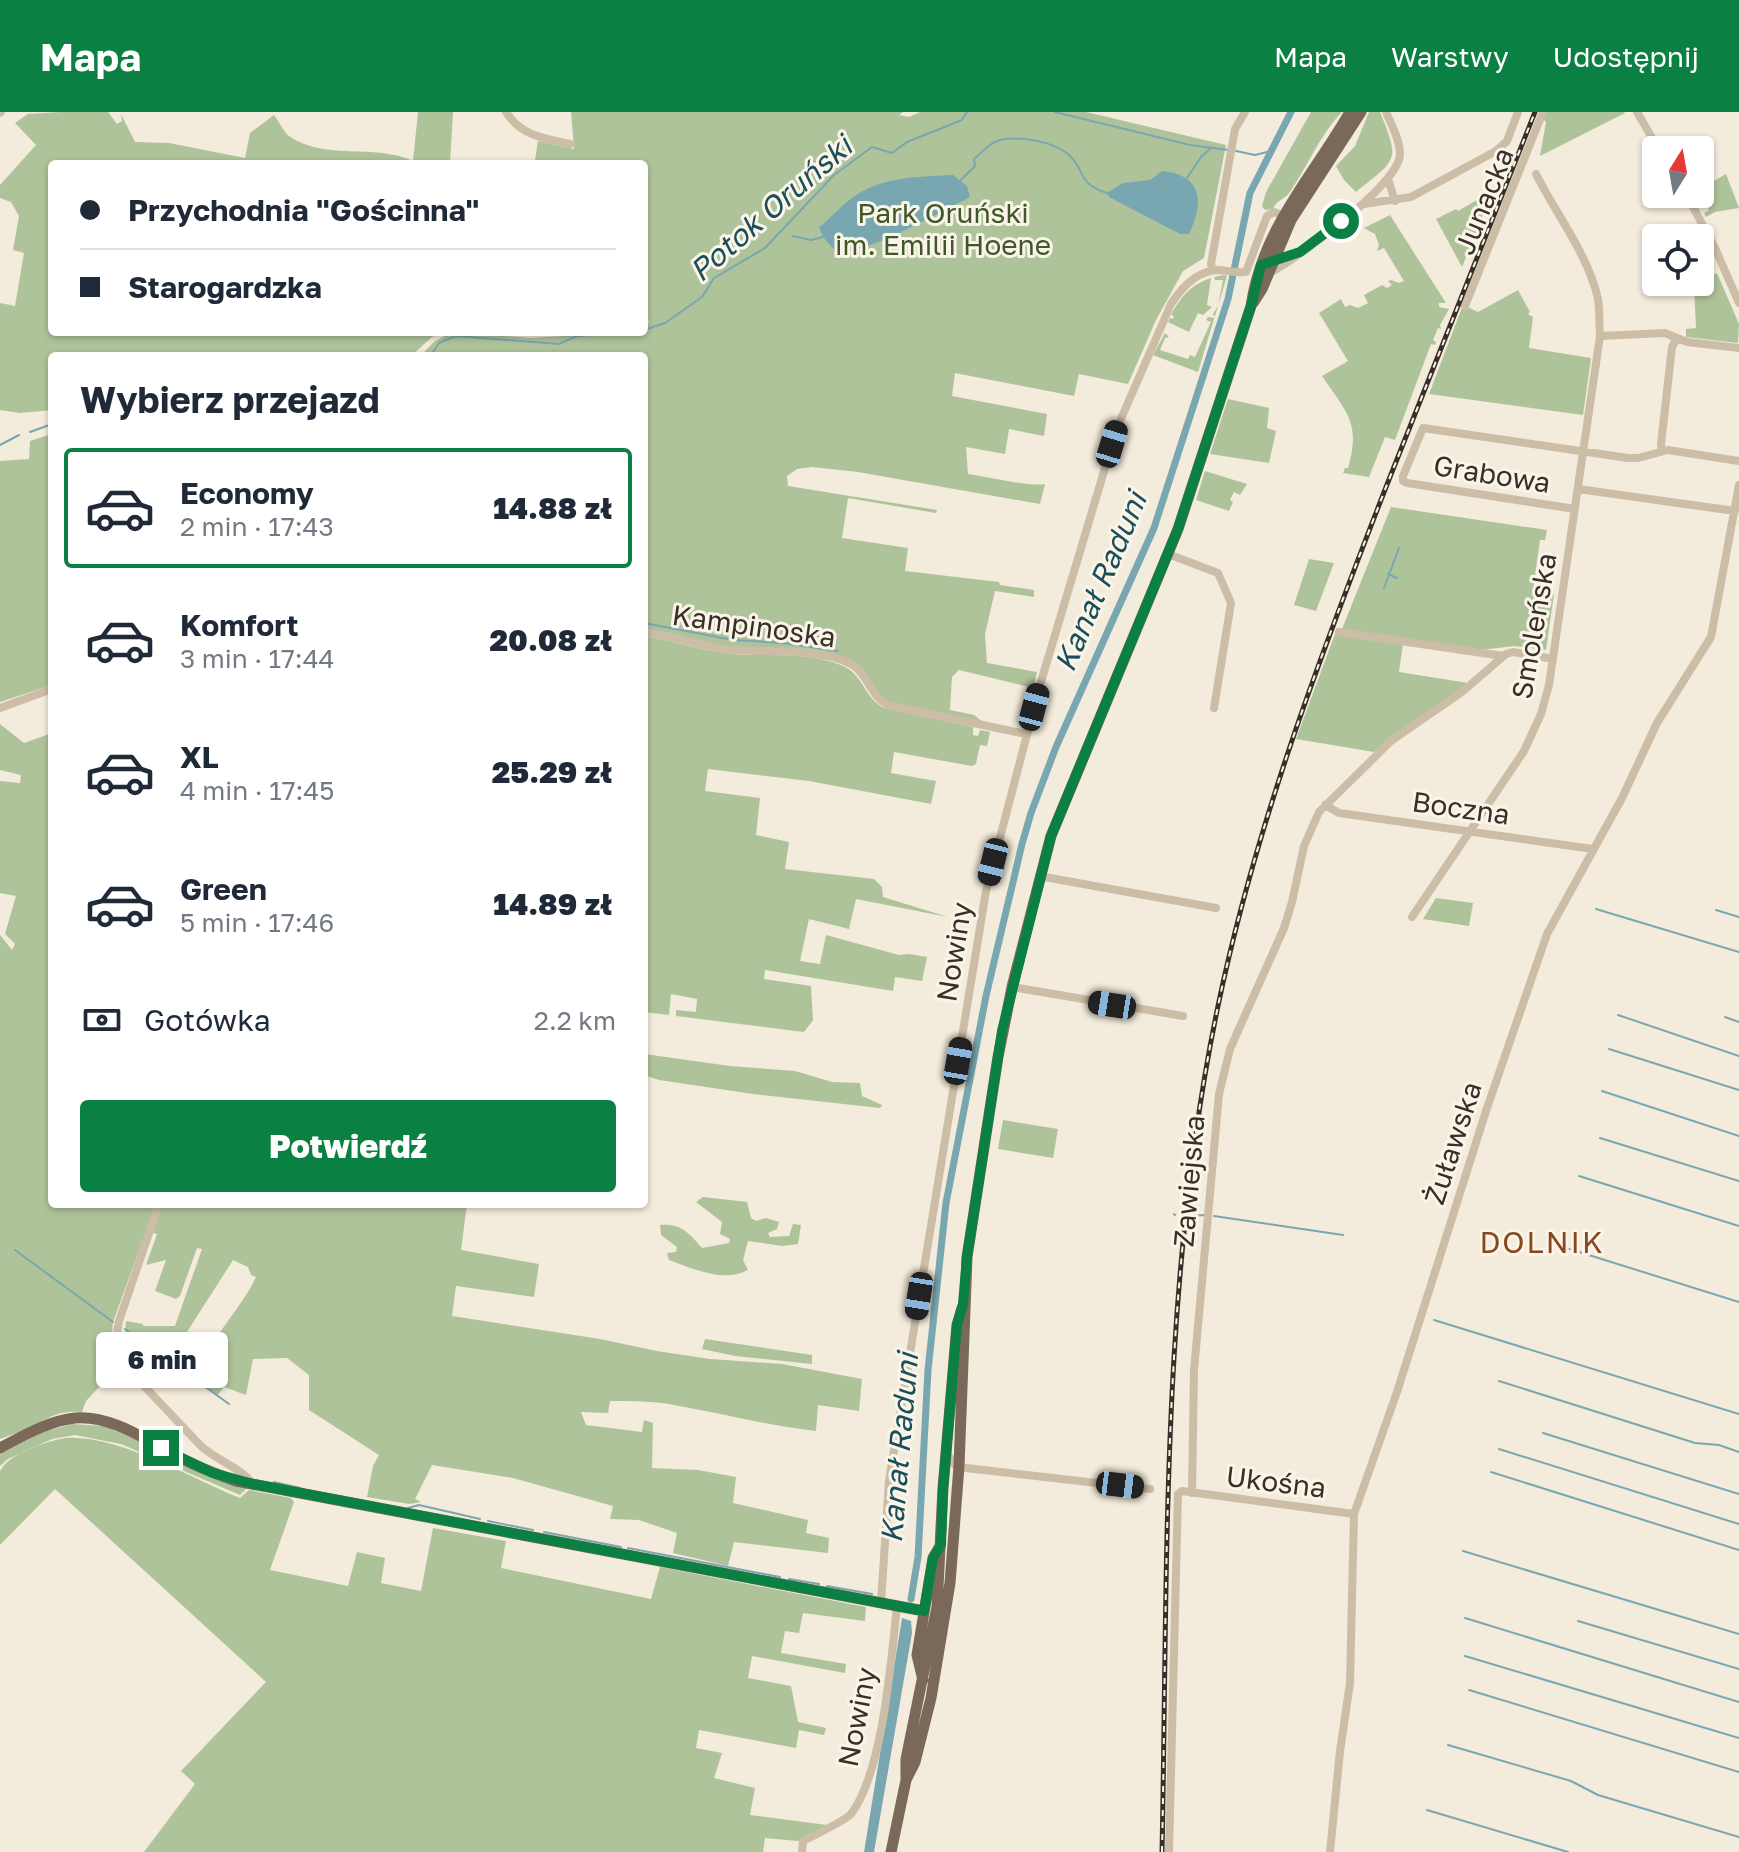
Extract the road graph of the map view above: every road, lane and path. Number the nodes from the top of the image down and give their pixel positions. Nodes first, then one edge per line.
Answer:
1 (506, 112) edge
2 (1245, 112) edge
3 (1350, 112) edge
4 (1361, 112) edge
5 (1386, 112) edge
6 (1518, 112) edge
7 (1543, 112) edge
8 (1637, 112) edge
9 (1651, 136) edge
10 (570, 144) dead end
11 (1536, 174) dead end
12 (1388, 179) junction
13 (1395, 201) junction
14 (1364, 204) junction
15 (1694, 208) edge
16 (1287, 217) junction
17 (1281, 240) junction
18 (1300, 252) junction
19 (1266, 267) junction
20 (1213, 270) junction
21 (1739, 303) edge
22 (1465, 306) dead end
23 (1600, 336) junction
24 (1677, 338) junction
25 (1739, 348) edge
26 (1584, 451) junction
27 (1662, 451) junction
28 (1739, 461) edge
29 (1739, 485) edge
30 (1578, 489) junction
31 (1575, 509) junction
32 (1735, 511) junction
33 (1168, 554) junction
34 (1339, 632) dead end
35 (648, 633) edge
36 (1503, 656) junction
37 (1553, 659) junction
38 (48, 690) edge
39 (0, 708) edge
40 (1214, 708) dead end
41 (1026, 734) junction
42 (1325, 805) junction
43 (1469, 831) junction
44 (1593, 849) junction
45 (1039, 876) junction
46 (1216, 908) dead end
47 (1412, 917) dead end
48 (1012, 987) junction
49 (1183, 1016) dead end
50 (158, 1208) edge
51 (963, 1304) junction
52 (0, 1448) edge
53 (946, 1453) junction
54 (959, 1466) junction
55 (943, 1478) junction
56 (253, 1484) junction
57 (1150, 1489) dead end
58 (1192, 1493) junction
59 (1354, 1514) junction
60 (955, 1531) junction
61 (941, 1545) junction
62 (881, 1603) junction
63 (897, 1606) junction
64 (924, 1611) junction
65 (924, 1681) junction
66 (931, 1698) junction
67 (906, 1780) junction
68 (802, 1852) edge
69 (891, 1852) edge
70 (1169, 1852) edge
71 (1330, 1852) edge

1 - 10 street
2 - 20 street
3 - 16 main road
4 - 16 main road
5 - 12 street
6 - 13 street
7 - 22 street, Junacka
8 - 9 street
11 - 23 street, Smoleńska
12 - 13 street
12 - 14 street
13 - 14 street
14 - 18 street
15 - 21 street
16 - 17 main road
16 - 19 main road
16 - 20 street
17 - 18 street
17 - 19 main road
18 - 19 street
18 - 19 street
19 - 33 main road
20 - 41 street, Nowiny
23 - 24 street
23 - 26 street, Smoleńska
24 - 25 street
24 - 27 street
26 - 27 street
26 - 30 street, Smoleńska
26 - 31 street, Grabowa
27 - 28 street
29 - 32 street, Żuławska
30 - 31 street, Smoleńska
30 - 32 street, Grabowa
31 - 37 street, Smoleńska
32 - 44 street, Żuławska
33 - 40 street
33 - 45 main road
34 - 36 street
35 - 41 street, Kampinoska
36 - 37 street
36 - 42 street, Zawiejska
37 - 43 street, Smoleńska
38 - 39 street
41 - 62 street, Nowiny
42 - 43 street, Boczna
42 - 58 street, Zawiejska
43 - 44 street, Boczna
43 - 47 street, Smoleńska
44 - 59 street, Żuławska
45 - 46 street
45 - 48 main road
48 - 49 street
48 - 51 main road
50 - 56 street
51 - 53 main road
51 - 54 main road
52 - 56 main road
53 - 54 street
53 - 55 main road
54 - 55 street
54 - 57 street
54 - 60 main road
55 - 61 main road
56 - 62 main road
58 - 59 street, Ukośna
58 - 70 street, Zawiejska
59 - 71 street, Żuławska
60 - 61 main road
60 - 66 main road
61 - 64 main road
61 - 65 main road
62 - 63 main road
63 - 64 main road
63 - 68 street, Nowiny
64 - 65 main road
65 - 66 main road
65 - 67 main road
66 - 67 main road
67 - 69 main road

